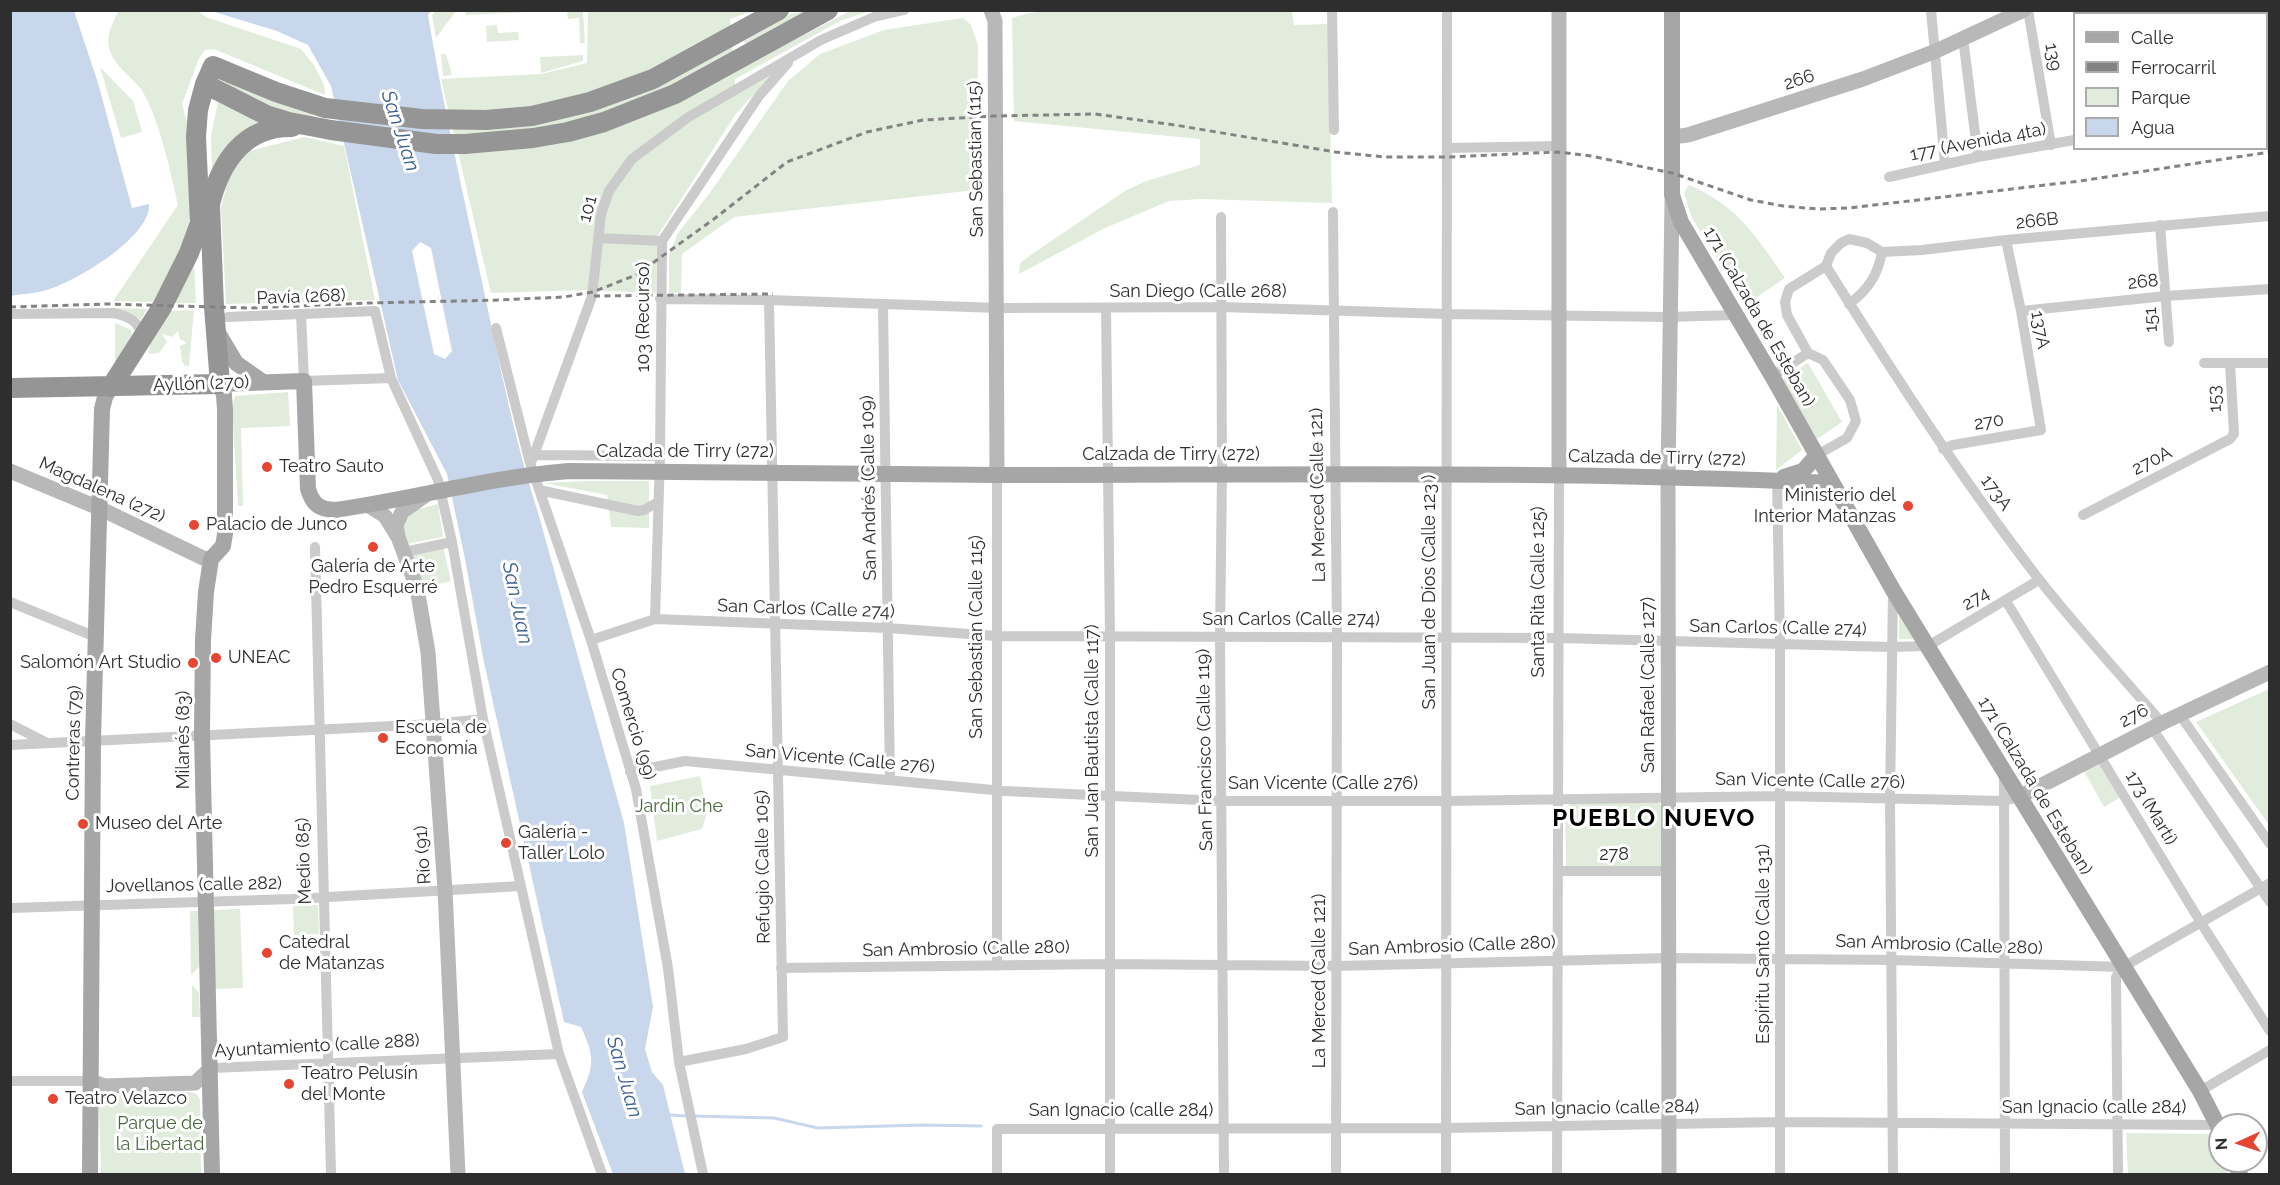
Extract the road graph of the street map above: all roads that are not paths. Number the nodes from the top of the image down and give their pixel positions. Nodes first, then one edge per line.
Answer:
1 (779, 10) edge
2 (828, 10) edge
3 (904, 10) edge
4 (991, 10) edge
5 (1332, 10) edge
6 (1447, 10) edge
7 (1558, 10) edge
8 (1671, 10) edge
9 (1931, 10) edge
10 (2026, 10) edge
11 (1963, 38) junction
12 (1936, 51) junction
13 (794, 57) junction
14 (210, 87) junction
15 (331, 130) junction
16 (1334, 130) dead end
17 (1672, 137) junction
18 (2073, 141) edge
19 (2051, 145) junction
20 (1559, 146) junction
21 (1447, 148) junction
22 (1978, 157) junction
23 (1945, 164) junction
24 (1889, 177) dead end
25 (1672, 195) junction
26 (210, 204) junction
27 (1333, 212) dead end
28 (2270, 216) edge
29 (1221, 217) dead end
30 (2160, 225) junction
31 (597, 238) junction
32 (2006, 240) junction
33 (662, 242) junction
34 (1882, 252) junction
35 (1826, 266) junction
36 (2270, 290) edge
37 (2166, 296) junction
38 (660, 299) junction
39 (769, 300) junction
40 (883, 304) junction
41 (1849, 304) junction
42 (1222, 307) junction
43 (998, 308) junction
44 (1106, 308) junction
45 (1332, 310) junction
46 (2021, 311) junction
47 (301, 314) junction
48 (1447, 314) junction
49 (10, 315) edge
50 (1736, 315) junction
51 (1558, 316) junction
52 (1668, 317) junction
53 (221, 322) junction
54 (496, 328) dead end
55 (2169, 342) dead end
56 (141, 343) junction
57 (1808, 353) junction
58 (2204, 363) dead end
59 (2230, 363) junction
60 (2270, 363) edge
61 (1772, 376) junction
62 (391, 378) junction
63 (304, 381) junction
64 (263, 382) junction
65 (220, 384) junction
66 (111, 387) junction
67 (10, 388) edge
68 (2040, 428) joint
69 (2234, 434) joint
70 (1943, 449) junction
71 (1819, 458) junction
72 (532, 459) junction
73 (660, 464) junction
74 (10, 471) edge
75 (772, 472) junction
76 (885, 474) junction
77 (1222, 474) junction
78 (1335, 474) junction
79 (997, 475) junction
80 (1107, 475) junction
81 (1446, 475) junction
82 (1559, 475) junction
83 (1668, 478) junction
84 (1785, 480) junction
85 (1832, 483) junction
86 (539, 490) junction
87 (430, 492) junction
88 (658, 502) junction
89 (369, 506) junction
90 (99, 508) junction
91 (2083, 515) dead end
92 (398, 537) junction
93 (452, 542) junction
94 (315, 547) dead end
95 (404, 552) junction
96 (212, 559) junction
97 (2039, 580) junction
98 (1893, 590) junction
99 (2006, 601) junction
100 (10, 602) edge
101 (655, 619) junction
102 (775, 624) junction
103 (888, 628) junction
104 (996, 636) junction
105 (1110, 636) junction
106 (96, 637) junction
107 (1220, 637) junction
108 (1337, 637) junction
109 (1446, 637) junction
110 (1559, 638) junction
111 (591, 640) junction
112 (1669, 642) junction
113 (1780, 644) junction
114 (1928, 646) junction
115 (1891, 647) junction
116 (2270, 672) edge
117 (2180, 715) junction
118 (483, 719) junction
119 (10, 724) edge
120 (433, 724) junction
121 (2157, 725) junction
122 (320, 729) junction
123 (202, 734) junction
124 (93, 741) junction
125 (48, 743) junction
126 (10, 745) edge
127 (2101, 755) junction
128 (778, 771) junction
129 (630, 772) junction
130 (890, 780) junction
131 (996, 789) junction
132 (1780, 796) junction
133 (1110, 797) junction
134 (1669, 797) junction
135 (1559, 799) junction
136 (1890, 799) junction
137 (2012, 799) junction
138 (1222, 801) junction
139 (1446, 801) junction
140 (1336, 802) junction
141 (2270, 844) edge
142 (1669, 871) junction
143 (1559, 872) junction
144 (2265, 885) edge
145 (521, 886) junction
146 (445, 890) junction
147 (324, 898) junction
148 (2270, 902) edge
149 (206, 903) junction
150 (91, 904) junction
151 (10, 908) edge
152 (2201, 923) junction
153 (1670, 958) junction
154 (1781, 958) junction
155 (1558, 960) junction
156 (1892, 960) junction
157 (1446, 963) junction
158 (2005, 963) junction
159 (1109, 964) junction
160 (997, 966) junction
161 (1222, 966) junction
162 (1336, 966) junction
163 (2123, 967) junction
164 (781, 968) junction
165 (2270, 1030) edge
166 (2270, 1050) edge
167 (559, 1054) junction
168 (452, 1059) junction
169 (679, 1062) junction
170 (328, 1064) junction
171 (211, 1068) junction
172 (91, 1080) junction
173 (10, 1082) edge
174 (195, 1083) junction
175 (116, 1086) junction
176 (2200, 1091) junction
177 (211, 1101) junction
178 (91, 1108) junction
179 (2211, 1113) edge
180 (1780, 1122) junction
181 (1668, 1123) junction
182 (1893, 1123) junction
183 (2005, 1124) junction
184 (2116, 1124) junction
185 (1557, 1125) junction
186 (1224, 1127) junction
187 (1336, 1127) junction
188 (1110, 1128) junction
189 (1446, 1128) junction
190 (2208, 1128) edge
191 (90, 1174) edge
192 (212, 1174) edge
193 (331, 1174) edge
194 (458, 1174) edge
195 (602, 1174) edge
196 (703, 1174) edge
197 (997, 1174) edge
198 (1110, 1174) edge
199 (1224, 1174) edge
200 (1336, 1174) edge
201 (1446, 1174) edge
202 (1557, 1174) edge
203 (1669, 1174) edge
204 (1780, 1174) edge
205 (1893, 1174) edge
206 (2005, 1174) edge
207 (2118, 1174) edge

1 - 14 highway
2 - 15 highway
3 - 13 street
4 - 43 street, San Sebastian (115)
5 - 16 street
6 - 21 street, San Juan de Díos (Calle 123 )
7 - 20 street, Santa Rita (Calle 125)
8 - 17 main road
9 - 12 street
10 - 11 street, 266
10 - 19 street, 139
11 - 12 street, 266
11 - 22 street
12 - 17 street, 266
12 - 23 street
13 - 31 street, 101
13 - 33 street, 103 (Recurso)
14 - 15 highway
14 - 26 highway
14 - 56 highway
15 - 26 highway
17 - 25 main road
18 - 19 street, 177 (Avenida 4ta)
19 - 22 street, 177 (Avenida 4ta)
20 - 21 street
20 - 51 street, Santa Rita (Calle 125)
21 - 48 street, San Juan de Díos (Calle 123 )
22 - 23 street, 177 (Avenida 4ta)
23 - 24 street, 177 (Avenida 4ta)
25 - 50 main road, 171 (Calzada de Esteban)
25 - 52 street, San Rafael (Calle 127)
26 - 53 highway
27 - 45 street, La Merced (Calle 121)
28 - 30 street, 266B
29 - 42 street, San Francisco (Calle 119)
30 - 32 street, 266B
30 - 37 street, 151
31 - 33 street
31 - 72 street, 101
32 - 34 street, 266B
32 - 46 street, 137A
33 - 38 street, 103 (Recurso)
34 - 35 street, 266B
34 - 41 street
35 - 41 street, 173A
35 - 57 street
36 - 37 street, 268
37 - 46 street, 268
37 - 55 street, 151
38 - 39 street, San Diego (Calle 268)
38 - 73 street, 103 (Recurso)
39 - 40 street, San Diego (Calle 268)
39 - 75 street, Refugio (Calle 105)
40 - 43 street, San Diego (Calle 268)
40 - 76 street, San Andrés (Calle 109)
41 - 70 street, 173A
42 - 44 street, San Diego (Calle 268)
42 - 45 street, San Diego (Calle 268)
42 - 77 street, San Francisco (Calle 119)
43 - 44 street, San Diego (Calle 268)
43 - 79 street, San Sebastian (Calle 115)
44 - 80 street, San Juan Bautista (Calle 117)
45 - 48 street, San Diego (Calle 268)
45 - 78 street, La Merced (Calle 121)
46 - 68 street, 137A
47 - 53 street, Pavía (268)
47 - 62 street, Pavía (268)
47 - 63 street
48 - 51 street, San Diego (Calle 268)
48 - 81 street, San Juan de Díos (Calle 123 )
49 - 56 street
50 - 52 street, San Diego (Calle 268)
50 - 61 main road, 171 (Calzada de Esteban)
51 - 52 street, San Diego (Calle 268)
51 - 82 street, Santa Rita (Calle 125)
52 - 83 street, San Rafael (Calle 127)
53 - 64 main road
53 - 65 highway
54 - 72 street, Comercio (99)
56 - 66 highway
57 - 61 street
57 - 71 street
58 - 59 street
59 - 60 street
59 - 69 street, 153
61 - 71 main road, 171 (Calzada de Esteban)
62 - 63 street, Ayllón (270)
62 - 93 street
63 - 64 main road, Ayllón (270)
63 - 89 main road
64 - 65 main road, Ayllón (270)
65 - 66 highway, Ayllón (270)
65 - 96 main road, Milanés (83)
66 - 67 highway, Ayllón (270)
66 - 90 main road, Contreras (79)
68 - 70 street, 270
69 - 91 street, 270A
70 - 97 street, 173A
71 - 84 main road
71 - 85 main road, 171 (Calzada de Esteban)
72 - 73 street
72 - 86 street, Comercio (99)
73 - 75 main road, Calzada de Tirry (272)
73 - 87 main road, Calzada de Tirry (272)
73 - 88 street, 103 (Recurso)
74 - 90 street, Magdalena (272)
75 - 76 main road, Calzada de Tirry (272)
75 - 102 street, Refugio (Calle 105)
76 - 79 main road, Calzada de Tirry (272)
76 - 103 street, San Andrés (Calle 109)
77 - 78 main road, Calzada de Tirry (272)
77 - 80 main road, Calzada de Tirry (272)
77 - 107 street, San Francisco (Calle 119)
78 - 81 main road, Calzada de Tirry (272)
78 - 108 street, La Merced (Calle 121)
79 - 80 main road, Calzada de Tirry (272)
79 - 104 street, San Sebastian (Calle 115)
80 - 105 street, San Juan Bautista (Calle 117)
81 - 82 main road, Calzada de Tirry (272)
81 - 109 street, San Juan de Díos (Calle 123 )
82 - 83 main road, Calzada de Tirry (272)
82 - 110 street, Santa Rita (Calle 125)
83 - 84 main road, Calzada de Tirry (272)
83 - 112 street, San Rafael (Calle 127)
84 - 85 main road, Calzada de Tirry (272)
84 - 113 street, Espíritu Santo (Calle 131)
85 - 98 main road, 171 (Calzada de Esteban)
86 - 88 street
86 - 111 street, Comercio (99)
87 - 89 main road, Calzada de Tirry (272)
87 - 92 street
88 - 101 street, 103 (Recurso)
89 - 92 street, Río (91)
90 - 96 street, Magdalena (272)
90 - 106 main road, Contreras (79)
92 - 95 street, Río (91)
93 - 95 street
93 - 118 street
94 - 122 street, Medio (85)
95 - 120 street, Río (91)
96 - 123 main road, Milanés (83)
97 - 99 street, 274
97 - 121 street, 173A
98 - 114 main road, 171 (Calzada de Esteban)
98 - 115 street
99 - 114 street, 274
99 - 127 street, 173 (Martí)
100 - 106 street
101 - 102 street, San Carlos (Calle 274)
101 - 111 street
102 - 103 street, San Carlos (Calle 274)
102 - 128 street, Refugio (Calle 105)
103 - 104 street, San Carlos (Calle 274)
103 - 130 street, San Andrés (Calle 109)
104 - 105 street, San Carlos (Calle 274)
104 - 131 street, San Sebastian (Calle 115)
105 - 107 street, San Carlos (Calle 274)
105 - 133 street, San Juan Bautista (Calle 117)
106 - 124 main road, Contreras (79)
107 - 108 street, San Carlos (Calle 274)
107 - 138 street, San Francisco (Calle 119)
108 - 109 street, San Carlos (Calle 274)
108 - 140 street, La Merced (Calle 121)
109 - 110 street, San Carlos (Calle 274)
109 - 139 street, San Juan de Díos (Calle 123 )
110 - 112 street, San Carlos (Calle 274)
110 - 135 street, Santa Rita (Calle 125)
111 - 129 street, Comercio (99)
112 - 113 street, San Carlos (Calle 274)
112 - 134 street, San Rafael (Calle 127)
113 - 115 street, San Carlos (Calle 274)
113 - 132 street, Espíritu Santo (Calle 131)
114 - 115 street, San Carlos (Calle 274)
114 - 137 main road, 171 (Calzada de Esteban)
115 - 136 street
116 - 117 street, 276
117 - 121 street, 276
117 - 141 street
118 - 120 street
118 - 145 street
119 - 125 street
120 - 122 street
120 - 146 street, Río (91)
121 - 127 street, 276
121 - 144 street, 173A
122 - 123 street
122 - 147 street, Medio (85)
123 - 124 street
123 - 149 main road, Milanés (83)
124 - 125 street
124 - 150 main road, Contreras (79)
125 - 126 street
127 - 137 street, 276
127 - 152 street, 173 (Martí)
128 - 129 street, San Vicente (Calle 276)
128 - 130 street, San Vicente (Calle 276)
128 - 164 street, Refugio (Calle 105)
129 - 169 street, Comercio (99)
130 - 131 street, San Vicente (Calle 276)
131 - 133 street, San Vicente (Calle 276)
131 - 160 street, San Sebastian (Calle 115)
132 - 134 street, San Vicente (Calle 276)
132 - 136 street, San Vicente (Calle 276)
132 - 154 street, Espíritu Santo (Calle 131)
133 - 138 street, San Vicente (Calle 276)
133 - 159 street, San Juan Bautista (Calle 117)
134 - 135 street, San Vicente (Calle 276)
134 - 142 street, San Rafael (Calle 127)
135 - 139 street, San Vicente (Calle 276)
135 - 143 street, Santa Rita (Calle 125)
136 - 137 street, San Vicente (Calle 276)
136 - 156 street
137 - 158 street
137 - 163 main road, 171 (Calzada de Esteban)
138 - 140 street, San Vicente (Calle 276)
138 - 161 street, San Francisco (Calle 119)
139 - 140 street, San Vicente (Calle 276)
139 - 157 street, San Juan de Díos (Calle 123 )
140 - 162 street, La Merced (Calle 121)
142 - 143 street, 278
142 - 153 street, San Rafael (Calle 127)
143 - 155 street, Santa Rita (Calle 125)
144 - 148 street, 173A
144 - 152 street
145 - 146 street, Jovellanos (calle 282)
145 - 167 street
146 - 147 street, Jovellanos (calle 282)
146 - 168 street, Río (91)
147 - 149 street, Jovellanos (calle 282)
147 - 170 street, Medio (85)
149 - 150 street, Jovellanos (calle 282)
149 - 171 main road, Milanés (83)
150 - 151 street, Jovellanos (calle 282)
150 - 172 main road, Contreras (79)
152 - 163 street
152 - 165 street, 173 (Martí)
153 - 154 street, San Ambrosio (Calle 280)
153 - 155 street, San Ambrosio (Calle 280)
153 - 181 street, San Rafael (Calle 127)
154 - 156 street, San Ambrosio (Calle 280)
154 - 180 street, Espíritu Santo (Calle 131)
155 - 157 street, San Ambrosio (Calle 280)
155 - 185 street, Santa Rita (Calle 125)
156 - 158 street, San Ambrosio (Calle 280)
156 - 182 street
157 - 162 street, San Ambrosio (Calle 280)
157 - 189 street, San Juan de Díos (Calle 123 )
158 - 163 street, San Ambrosio (Calle 280)
158 - 183 street
159 - 160 street, San Ambrosio (Calle 280)
159 - 161 street, San Ambrosio (Calle 280)
159 - 188 street, San Juan Bautista (Calle 117)
160 - 164 street, San Ambrosio (Calle 280)
161 - 162 street, San Ambrosio (Calle 280)
161 - 186 street, San Francisco (Calle 119)
162 - 187 street, La Merced (Calle 121)
163 - 176 main road, 171 (Calzada de Esteban)
163 - 184 street
164 - 169 street, Refugio (Calle 105)
166 - 176 street
167 - 168 street, Ayuntamiento (calle 288)
167 - 195 street
168 - 170 street, Ayuntamiento (calle 288)
168 - 194 street, Río (91)
169 - 196 street, Comercio (99)
170 - 171 street, Ayuntamiento (calle 288)
170 - 193 street, Medio (85)
171 - 174 street, Ayuntamiento (calle 288)
171 - 177 main road, Milanés (83)
172 - 173 street
172 - 175 street
172 - 178 main road, Contreras (79)
174 - 175 street
174 - 177 street
175 - 178 street
176 - 179 main road, 171 (Calzada de Esteban)
177 - 192 main road, Milanés (83)
178 - 191 main road, Contreras (79)
180 - 181 street, San Ignacio (calle 284)
180 - 182 street, San Ignacio (calle 284)
180 - 204 street, Espíritu Santo (Calle 131)
181 - 185 street, San Ignacio (calle 284)
181 - 203 street, San Rafael (Calle 127)
182 - 183 street, San Ignacio (calle 284)
182 - 205 street
183 - 184 street, San Ignacio (calle 284)
183 - 206 street
184 - 190 street, San Ignacio (calle 284)
184 - 207 street
185 - 189 street, San Ignacio (calle 284)
185 - 202 street, Santa Rita (Calle 125)
186 - 187 street, San Ignacio (calle 284)
186 - 188 street, San Ignacio (calle 284)
186 - 199 street, San Francisco (Calle 119)
187 - 189 street, San Ignacio (calle 284)
187 - 200 street, La Merced (Calle 121)
188 - 197 street, San Ignacio (calle 284)
188 - 198 street, San Juan Bautista (Calle 117)
189 - 201 street, San Juan de Díos (Calle 123 )

